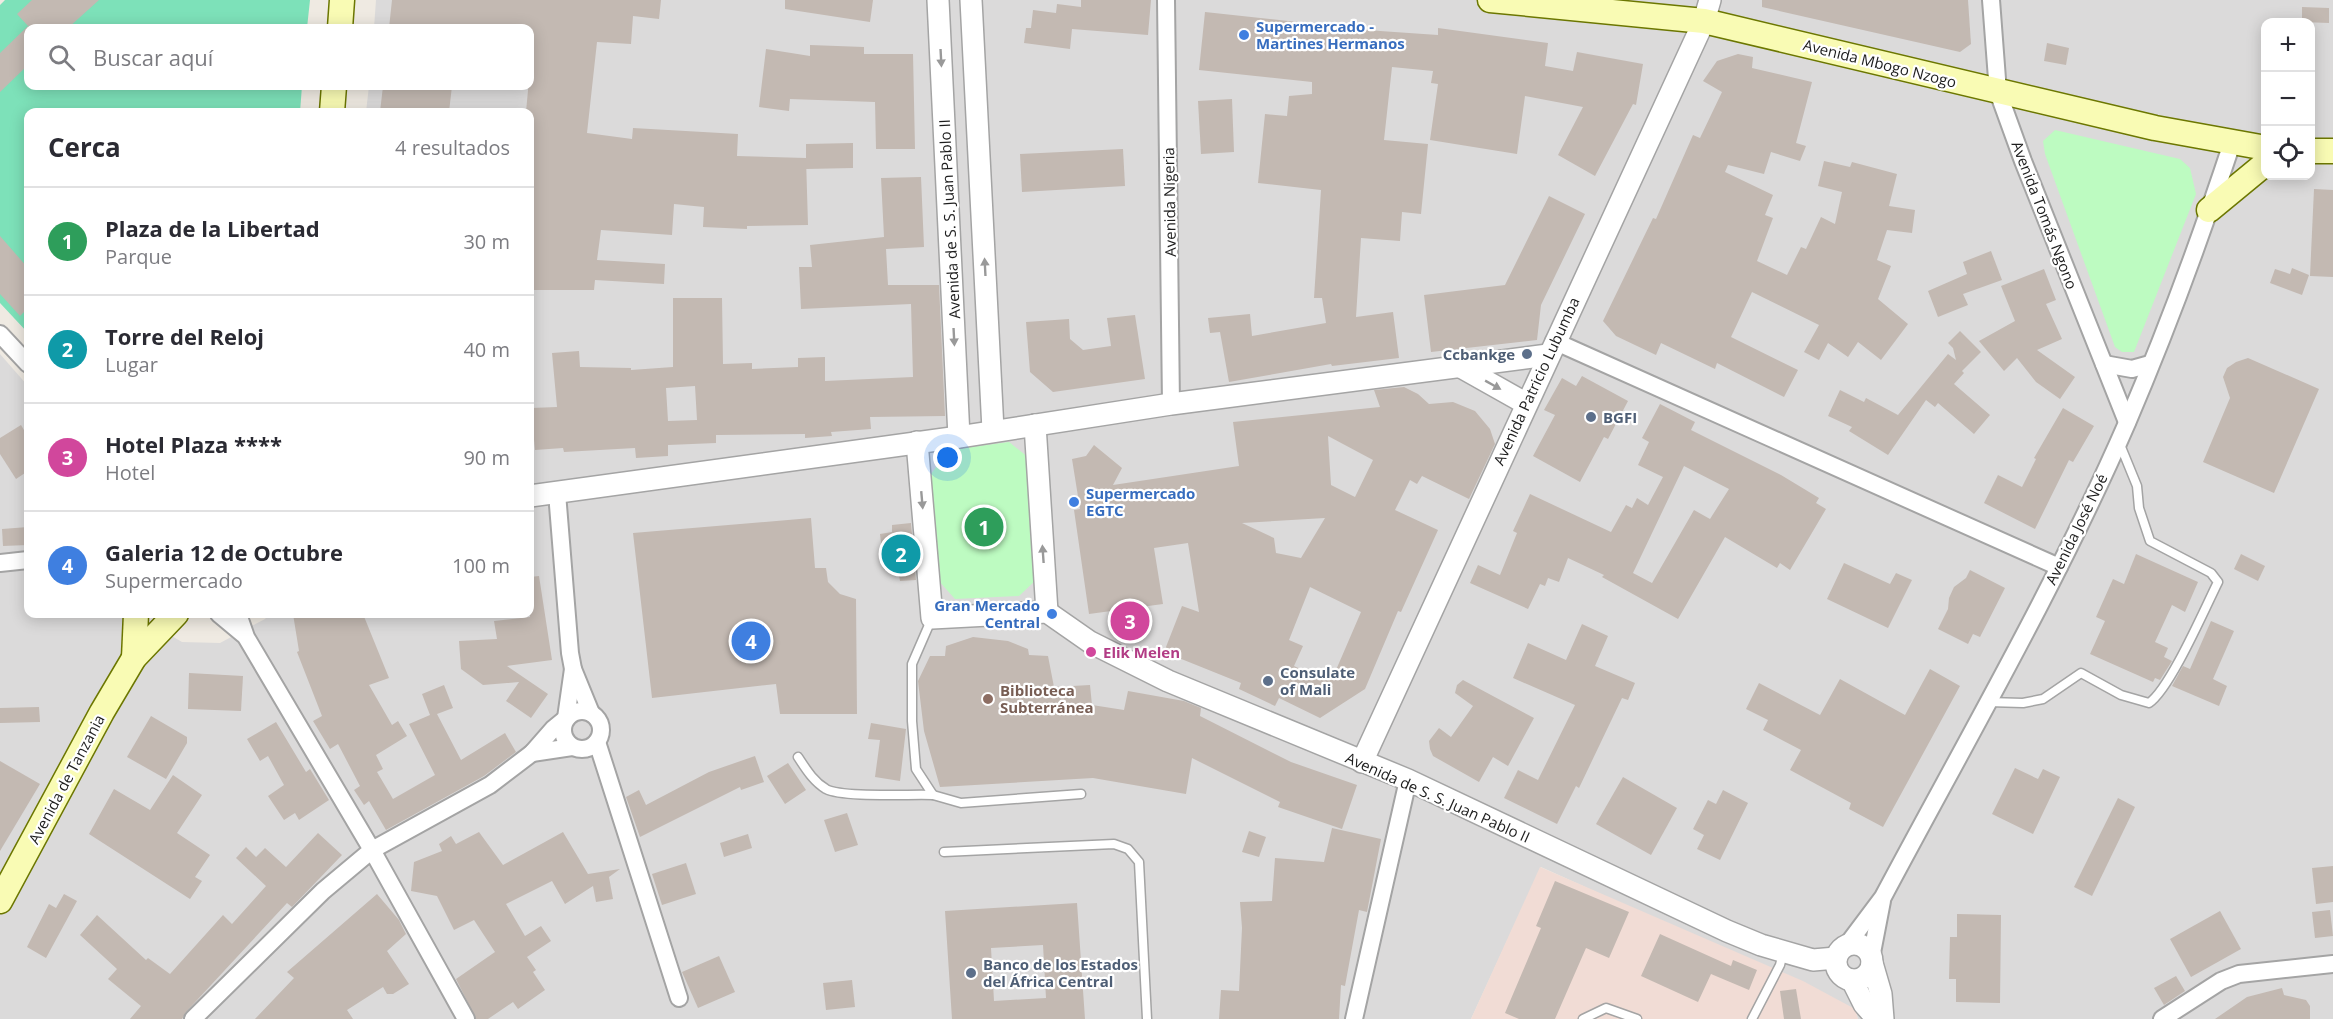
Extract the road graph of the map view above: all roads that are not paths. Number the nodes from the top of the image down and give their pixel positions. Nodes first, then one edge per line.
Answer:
1 (342, 0) edge
2 (938, 0) edge
3 (971, 0) edge
4 (1166, 0) edge
5 (1490, 0) edge
6 (1991, 0) edge
7 (1707, 10) edge
8 (340, 24) edge
9 (334, 90) edge
10 (1998, 92) junction
11 (332, 108) edge
12 (2232, 143) junction
13 (2261, 147) edge
14 (2315, 151) edge
15 (2333, 151) edge
16 (2261, 166) edge
17 (2210, 210) junction
18 (0, 334) edge
19 (1551, 348) junction
20 (24, 360) edge
21 (2104, 364) junction
22 (2150, 364) junction
23 (1461, 367) junction
24 (1525, 403) junction
25 (1171, 404) junction
26 (2127, 422) junction
27 (1035, 425) junction
28 (993, 430) junction
29 (959, 437) junction
30 (2118, 441) junction
31 (917, 442) junction
32 (557, 493) junction
33 (534, 496) edge
34 (24, 560) edge
35 (0, 563) edge
36 (2059, 567) junction
37 (1047, 612) junction
38 (136, 618) edge
39 (172, 618) edge
40 (224, 618) edge
41 (239, 618) edge
42 (932, 618) junction
43 (246, 637) junction
44 (134, 658) junction
45 (573, 669) junction
46 (1987, 702) junction
47 (591, 713) junction
48 (566, 719) junction
49 (597, 742) junction
50 (572, 747) junction
51 (532, 753) junction
52 (798, 757) dead end
53 (1362, 762) junction
54 (1408, 780) junction
55 (1081, 794) dead end
56 (933, 795) junction
57 (372, 850) junction
58 (944, 852) dead end
59 (1883, 897) junction
60 (0, 901) edge
61 (1841, 951) junction
62 (1783, 952) junction
63 (1871, 961) junction
64 (2333, 964) edge
65 (1852, 980) junction
66 (679, 998) dead end
67 (193, 1019) edge
68 (466, 1019) edge
69 (1147, 1019) edge
70 (1354, 1019) edge
71 (1583, 1019) edge
72 (1637, 1019) edge
73 (1752, 1019) edge
74 (1877, 1019) edge
75 (1883, 1019) edge
76 (2162, 1019) edge

1 - 8 main road
2 -> 29 street, Avenida de S. S. Juan Pablo II
28 -> 3 street
4 - 25 street, Avenida Nigeria
5 - 7 main road, Avenida Mbogo Nzogo
6 - 10 street, Avenida Tomás Ngono
7 - 10 main road, Avenida Mbogo Nzogo
7 - 19 street, Avenida Patricio Lubumba
9 - 11 main road
10 - 12 main road, Avenida Mbogo Nzogo
10 - 21 street, Avenida Tomás Ngono
12 - 13 main road, Avenida Mbogo Nzogo
12 - 17 street, Avenida José Noé
14 - 15 main road
16 - 17 main road
17 - 22 street, Avenida José Noé
18 - 20 street
19 - 23 street
19 - 24 street, Avenida Patricio Lubumba
19 - 36 street
21 - 22 street
21 - 26 street, Avenida Tomás Ngono
22 - 26 street, Avenida José Noé
23 -> 24 street
23 - 25 street
24 - 53 street, Avenida Patricio Lubumba
25 - 27 street
26 - 30 street, Avenida José Noé
27 - 28 street
37 -> 27 street
28 - 29 street
29 - 31 street
30 - 36 street, Avenida José Noé
30 - 46 lane
31 - 32 street
31 -> 42 street
32 - 33 street
32 - 45 street
34 - 35 street
36 - 46 street, Avenida José Noé
37 - 42 street
37 - 53 street, Avenida de S. S. Juan Pablo II
38 - 44 main road, Avenida de Tanzania
39 - 44 main road, Avenida de Tanzania
40 - 43 street
41 - 43 street
42 - 56 lane
43 - 57 street
44 - 60 main road, Avenida de Tanzania
45 - 47 street
45 - 48 street
46 - 59 street, Avenida José Noé
47 - 48 street
47 - 49 street
48 - 50 street
48 - 51 street
49 - 50 street
49 - 66 street
50 - 51 street
51 - 57 street
52 - 56 lane
53 - 54 street, Avenida de S. S. Juan Pablo II
54 - 62 street, Avenida de S. S. Juan Pablo II
54 - 70 street
55 - 56 lane
57 - 67 street
57 - 68 street
58 - 69 lane
59 - 61 street, Avenida José Noé
59 - 63 street, Avenida José Noé
61 - 62 street, Avenida de S. S. Juan Pablo II
61 - 63 street
61 - 65 street
62 - 73 lane
63 - 65 street
63 - 75 street
64 - 76 street
65 - 74 street
71 - 72 lane

